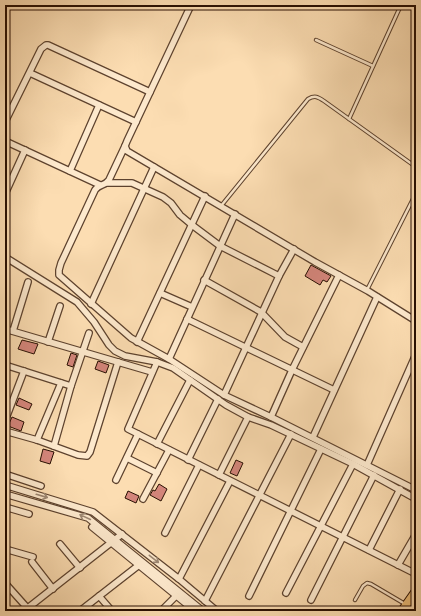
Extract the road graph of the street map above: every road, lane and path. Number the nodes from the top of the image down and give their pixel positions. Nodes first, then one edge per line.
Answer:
1 (191, 5) edge
2 (401, 5) edge
3 (316, 40) dead end
4 (373, 66) junction
5 (30, 73) junction
6 (150, 92) junction
7 (99, 105) junction
8 (7, 111) edge
9 (349, 119) junction
10 (5, 122) edge
11 (136, 122) junction
12 (5, 141) edge
13 (125, 146) junction
14 (25, 150) junction
15 (154, 167) junction
16 (416, 167) edge
17 (70, 171) junction
18 (107, 183) junction
19 (100, 185) junction
20 (144, 188) junction
21 (416, 193) edge
22 (5, 194) edge
23 (205, 196) junction
24 (221, 206) junction
25 (235, 214) junction
26 (192, 225) junction
27 (220, 246) junction
28 (294, 249) junction
29 (5, 257) edge
30 (279, 276) junction
31 (339, 276) junction
32 (204, 280) junction
33 (28, 282) dead end
34 (366, 291) junction
35 (160, 293) junction
36 (377, 297) junction
37 (91, 304) junction
38 (60, 306) dead end
39 (192, 307) junction
40 (262, 312) junction
41 (187, 319) junction
42 (416, 321) edge
43 (5, 329) edge
44 (13, 332) junction
45 (90, 333) dead end
46 (48, 342) junction
47 (137, 342) junction
48 (245, 347) junction
49 (303, 347) junction
50 (83, 352) junction
51 (416, 354) edge
52 (169, 359) junction
53 (118, 362) junction
54 (157, 362) junction
55 (5, 365) edge
56 (292, 370) junction
57 (24, 371) junction
58 (152, 372) junction
59 (190, 380) junction
60 (61, 383) junction
61 (71, 386) junction
62 (334, 390) junction
63 (224, 394) junction
64 (218, 399) junction
65 (271, 416) junction
66 (248, 417) junction
67 (5, 421) edge
68 (5, 431) edge
69 (138, 434) junction
70 (291, 434) junction
71 (313, 437) junction
72 (37, 440) junction
73 (157, 444) junction
74 (54, 446) junction
75 (321, 449) junction
76 (169, 450) junction
77 (127, 458) junction
78 (188, 460) junction
79 (353, 464) junction
80 (199, 465) junction
81 (367, 465) junction
82 (157, 473) junction
83 (5, 474) edge
84 (219, 475) junction
85 (374, 475) junction
86 (116, 480) dead end
87 (230, 481) junction
88 (5, 485) edge
89 (41, 486) dead end
90 (400, 489) junction
91 (416, 490) edge
92 (5, 494) edge
93 (259, 496) junction
94 (143, 499) dead end
95 (416, 499) edge
96 (5, 507) edge
97 (290, 511) junction
98 (29, 514) dead end
99 (321, 526) junction
100 (92, 527) dead end
101 (165, 533) dead end
102 (122, 534) junction
103 (416, 534) edge
104 (342, 537) junction
105 (114, 541) junction
106 (60, 544) dead end
107 (5, 549) edge
108 (369, 550) junction
109 (138, 565) junction
110 (398, 565) junction
111 (80, 568) junction
112 (416, 574) edge
113 (179, 579) junction
114 (5, 583) edge
115 (53, 589) junction
116 (416, 591) edge
117 (286, 593) dead end
118 (99, 596) junction
119 (176, 596) junction
120 (249, 596) dead end
121 (311, 600) dead end
122 (354, 600) dead end
123 (205, 601) junction
124 (411, 609) edge
125 (27, 610) edge
126 (80, 611) edge
127 (112, 611) edge
128 (161, 611) edge
129 (195, 611) edge
130 (203, 611) edge
131 (217, 611) edge

1 - 6 street
2 - 4 lane
3 - 4 lane
4 - 9 lane
5 - 6 street
5 - 7 street
5 - 8 street
6 - 11 street
7 - 11 street
7 - 17 street
8 - 10 street
9 - 16 lane
9 - 24 lane
11 - 13 street
12 - 14 street
13 - 15 street
13 - 18 street
14 - 17 street
14 - 22 street
15 - 20 street
15 - 23 street
17 - 19 street
18 - 19 street
18 - 20 street
19 - 37 street
20 - 26 street
20 - 37 street
21 - 34 lane
23 - 24 street
23 - 26 street
24 - 25 street
25 - 27 street
25 - 28 street
26 - 27 street
26 - 35 street
27 - 30 street
27 - 32 street
28 - 30 street
28 - 31 street
29 - 54 street
30 - 40 street
31 - 34 street
31 - 49 street
32 - 39 street
32 - 40 street
33 - 44 street
34 - 36 street
35 - 39 street
35 - 47 street
36 - 42 street
36 - 62 street
37 - 47 street
38 - 46 street
39 - 41 street
40 - 48 street
40 - 49 street
41 - 48 street
41 - 52 street
43 - 44 street
44 - 46 street
45 - 50 street
46 - 50 street
47 - 52 street
48 - 56 street
48 - 63 street
49 - 56 street
50 - 53 street
50 - 61 street
51 - 81 street
52 - 63 street
53 - 58 street
53 - 74 street
54 - 58 street
54 - 59 street
55 - 57 street
56 - 62 street
56 - 65 street
57 - 60 street
57 - 67 street
58 - 69 street
59 - 64 street
59 - 73 street
60 - 61 street
60 - 72 street
61 - 74 street
62 - 71 street
63 - 65 street
64 - 66 street
64 - 78 street
65 - 71 street
66 - 70 street
66 - 84 street
68 - 72 street
69 - 73 street
69 - 77 street
70 - 75 street
70 - 93 street
71 - 81 street
72 - 74 street
73 - 76 street
75 - 79 street
75 - 97 street
76 - 78 street
76 - 82 street
77 - 82 street
77 - 86 street
78 - 80 street
79 - 85 street
79 - 99 street
80 - 84 street
80 - 101 street
81 - 91 street
82 - 94 street
83 - 89 street
84 - 87 street
85 - 90 street
85 - 104 street
87 - 93 street
87 - 113 street
88 -> 102 street
90 - 95 street
90 - 108 street
105 -> 92 street
93 - 97 street
93 - 123 street
96 - 98 street
97 - 99 street
97 - 120 street
99 - 104 street
99 - 117 street
100 - 105 street
102 - 105 street
102 -> 113 street
103 - 110 street
104 - 108 street
104 - 121 street
105 - 109 street
105 - 111 street
105 - 130 street
106 - 111 street
107 - 115 street
108 - 110 street
109 - 118 street
109 - 119 street
110 - 112 street
111 - 115 street
113 - 123 street
114 - 125 street
115 - 125 street
116 - 124 main road
118 - 126 street
118 - 127 street
119 - 128 street
119 - 129 street
122 - 124 lane
123 - 131 street

